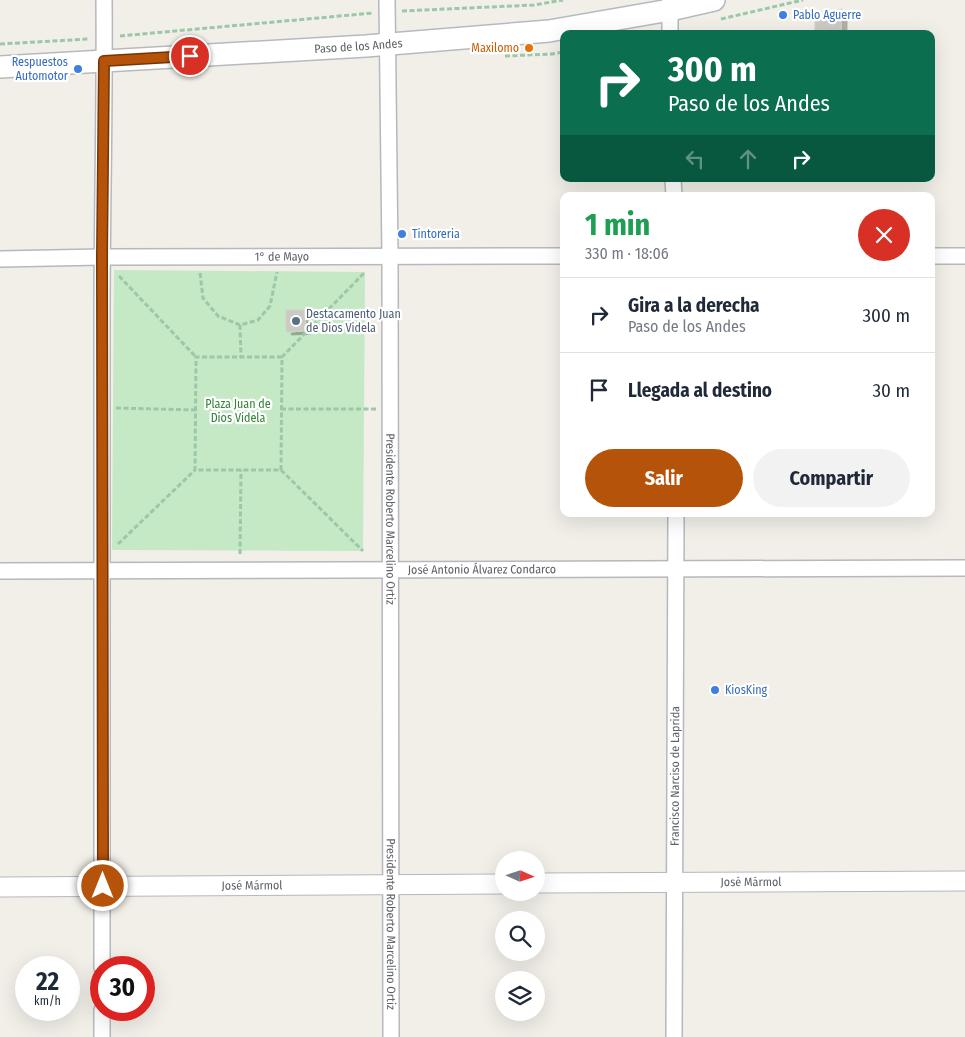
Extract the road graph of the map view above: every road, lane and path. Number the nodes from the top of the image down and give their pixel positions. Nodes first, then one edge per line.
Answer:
1 (104, 0) edge
2 (563, 0) edge
3 (803, 0) edge
4 (670, 5) edge
5 (387, 6) edge
6 (716, 10) edge
7 (670, 30) edge
8 (104, 38) junction
9 (0, 44) edge
10 (387, 44) junction
11 (104, 61) junction
12 (0, 67) edge
13 (560, 256) edge
14 (935, 256) edge
15 (965, 256) edge
16 (102, 257) junction
17 (390, 257) junction
18 (0, 259) edge
19 (114, 270) dead end
20 (199, 271) dead end
21 (277, 272) dead end
22 (365, 272) dead end
23 (240, 325) junction
24 (196, 357) junction
25 (241, 357) junction
26 (282, 357) junction
27 (102, 407) junction
28 (281, 409) junction
29 (390, 409) junction
30 (196, 410) junction
31 (195, 470) junction
32 (241, 470) junction
33 (281, 470) junction
34 (676, 517) edge
35 (112, 550) dead end
36 (363, 551) dead end
37 (676, 568) junction
38 (965, 568) edge
39 (391, 569) junction
40 (103, 571) junction
41 (240, 571) junction
42 (0, 572) edge
43 (965, 881) edge
44 (545, 883) edge
45 (675, 883) junction
46 (391, 884) junction
47 (495, 884) edge
48 (0, 886) edge
49 (103, 886) junction
50 (102, 956) edge
51 (102, 1021) edge
52 (102, 1037) edge
53 (391, 1037) edge
54 (674, 1037) edge

1 - 8 street
2 - 5 path
3 - 6 path
4 - 6 main road, Paso de los Andes
4 - 7 street
4 - 10 main road, Paso de los Andes
5 - 8 path
5 - 10 street, Presidente Roberto Marcelino Ortiz
8 - 9 path
8 - 11 street
10 - 11 main road, Paso de los Andes
10 - 17 street, Presidente Roberto Marcelino Ortiz
11 - 12 main road, Paso de los Andes
11 - 16 street
13 - 17 street, 1° de Mayo
14 - 15 street
16 - 17 street, 1° de Mayo
16 - 18 street, 1° de Mayo
16 - 27 street
17 - 29 street, Presidente Roberto Marcelino Ortiz
19 - 24 path
20 - 23 path
21 - 23 path
22 - 26 path
23 - 25 path
24 - 25 path
24 - 30 path
25 - 26 path
26 - 28 path
27 - 30 path
27 - 40 street
28 - 29 path
28 - 33 path
29 - 39 street, Presidente Roberto Marcelino Ortiz
30 - 31 path
31 - 32 path
31 - 35 path
32 - 33 path
32 - 41 path
33 - 36 path
34 - 37 street, Francisco Narciso de Laprida
37 - 38 street, José Antonio Álvarez Condarco
37 - 39 street, José Antonio Álvarez Condarco
37 - 45 street, Francisco Narciso de Laprida
39 - 41 street, José Antonio Álvarez Condarco
39 - 46 street, Presidente Roberto Marcelino Ortiz
40 - 41 street, José Antonio Álvarez Condarco
40 - 42 street, José Antonio Álvarez Condarco
40 - 49 street
43 - 45 street, José Mármol
44 - 45 street, José Mármol
45 - 54 street, Francisco Narciso de Laprida
46 - 47 street, José Mármol
46 - 49 street, José Mármol
46 - 53 street, Presidente Roberto Marcelino Ortiz
48 - 49 street, José Mármol
49 - 50 street
51 - 52 street

